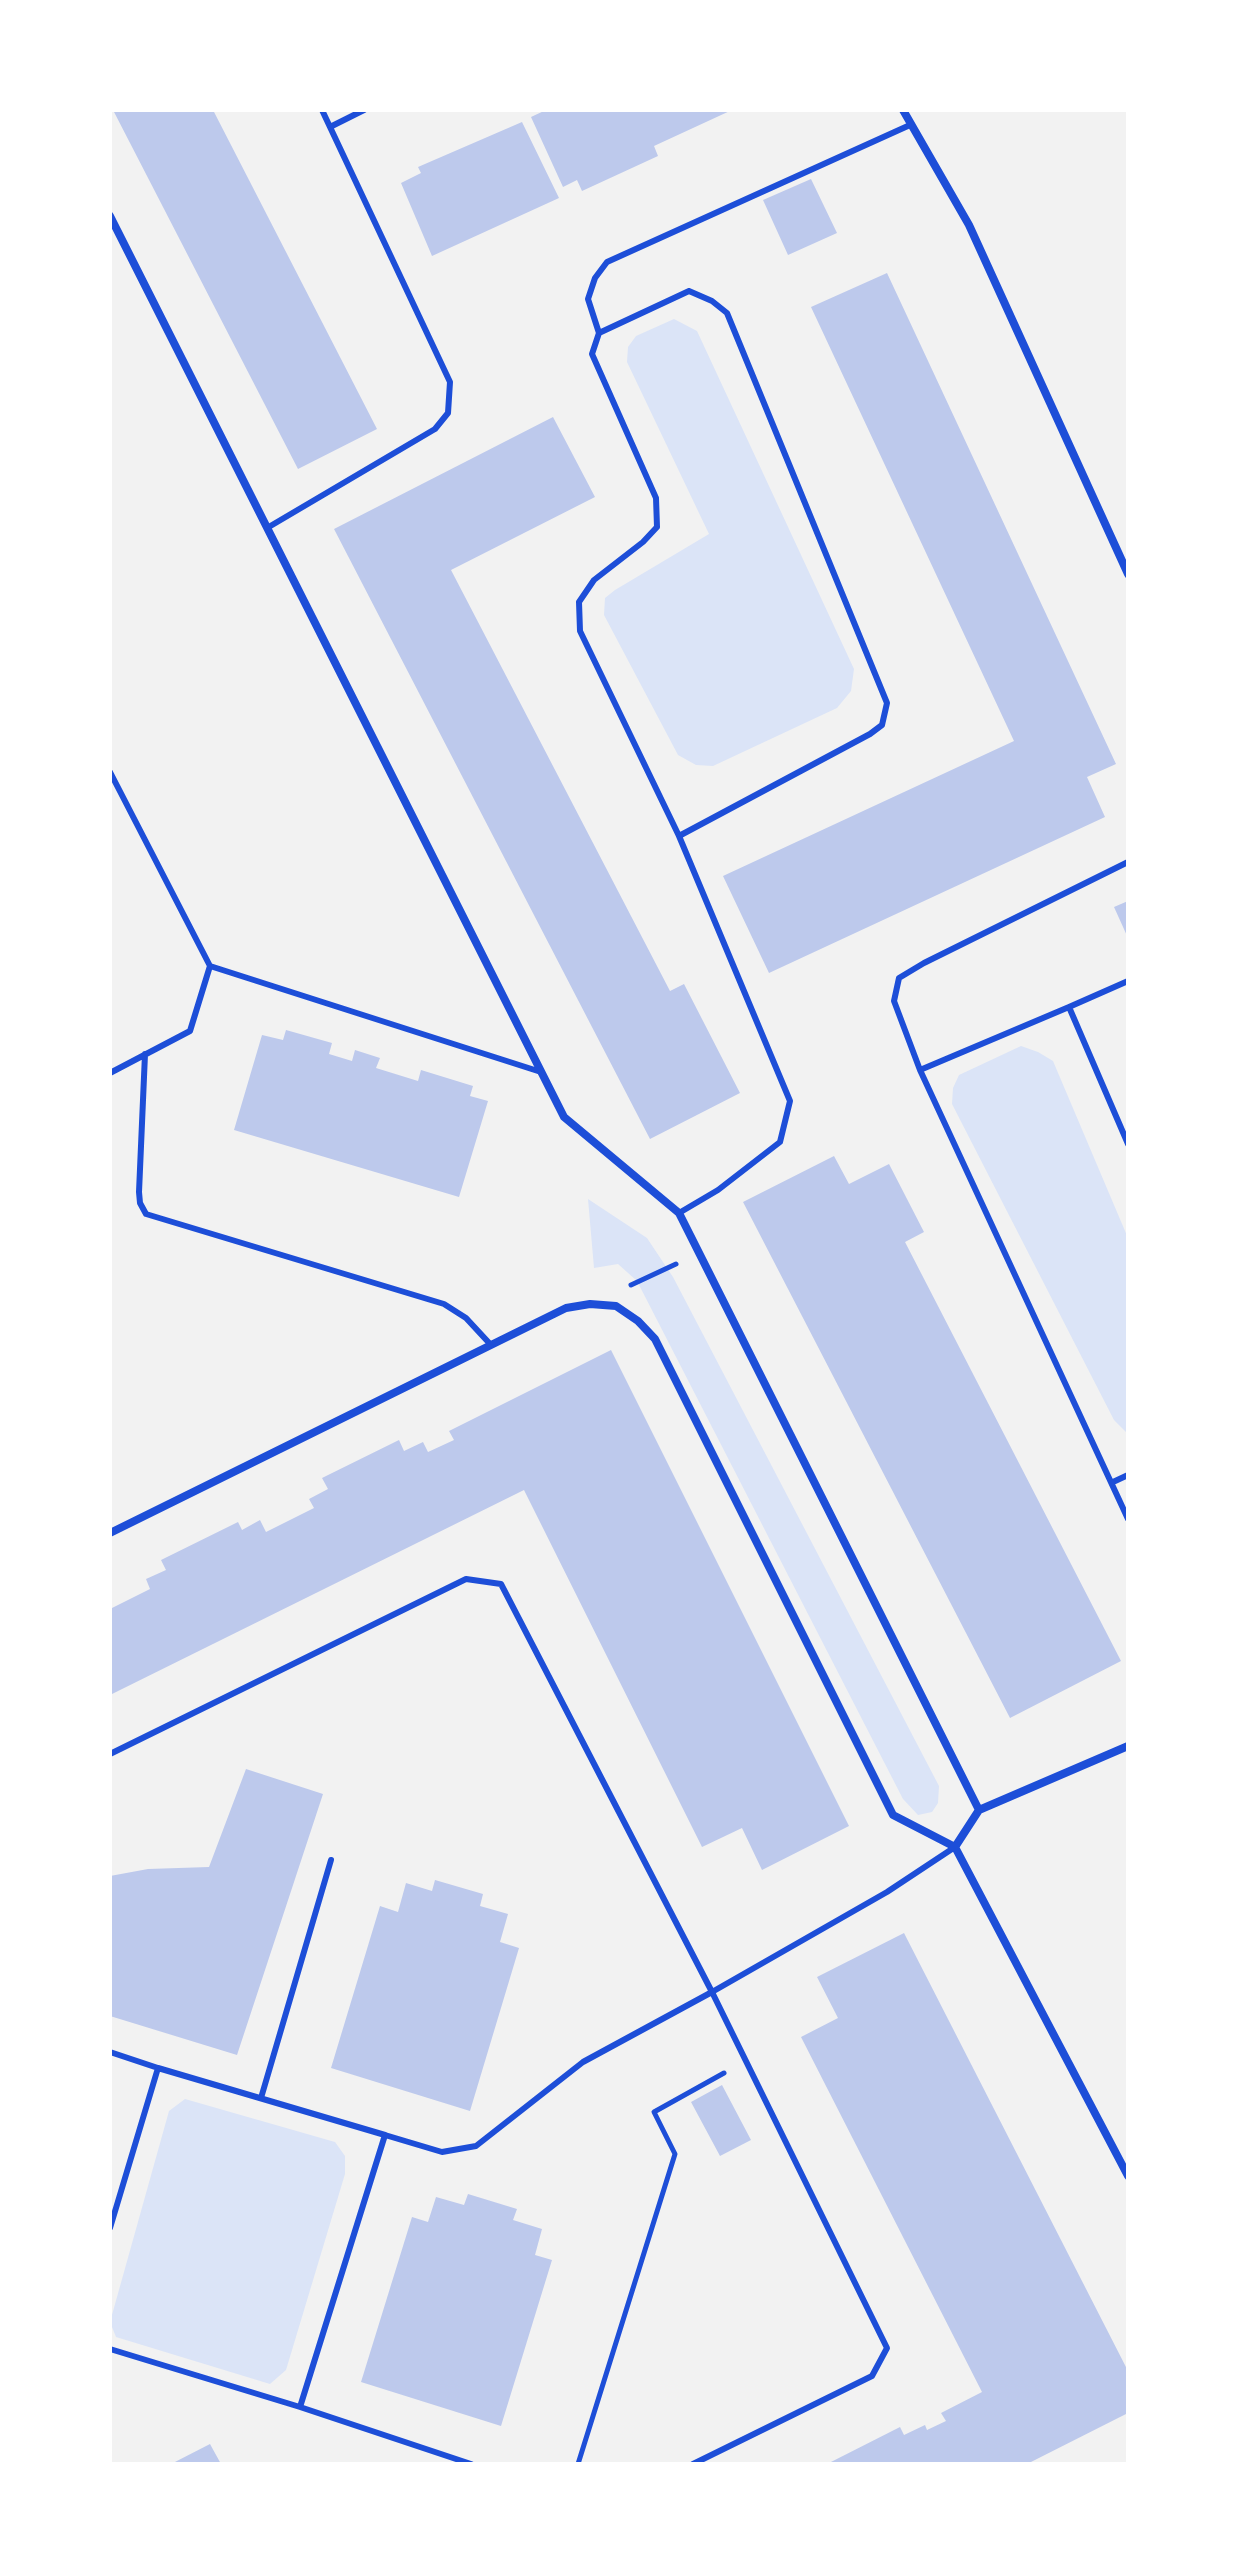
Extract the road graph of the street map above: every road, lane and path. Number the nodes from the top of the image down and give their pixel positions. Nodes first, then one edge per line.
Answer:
1 (322, 110) edge
2 (364, 110) edge
3 (903, 110) edge
4 (910, 125) junction
5 (330, 127) junction
6 (110, 216) edge
7 (599, 333) junction
8 (267, 528) junction
9 (1128, 574) edge
10 (110, 772) edge
11 (679, 836) junction
12 (1128, 862) edge
13 (210, 966) junction
14 (1128, 981) edge
15 (1069, 1007) junction
16 (145, 1054) junction
17 (920, 1070) junction
18 (541, 1072) junction
19 (110, 1073) edge
20 (1128, 1144) edge
21 (679, 1213) junction
22 (671, 1266) dead end
23 (643, 1279) dead end
24 (491, 1345) junction
25 (1128, 1475) edge
26 (1113, 1482) junction
27 (1128, 1519) edge
28 (110, 1533) edge
29 (1128, 1746) edge
30 (110, 1754) edge
31 (979, 1810) junction
32 (955, 1847) junction
33 (331, 1860) dead end
34 (712, 1992) junction
35 (110, 2052) edge
36 (745, 2061) junction
37 (158, 2068) junction
38 (261, 2098) junction
39 (385, 2135) junction
40 (1128, 2176) edge
41 (110, 2228) edge
42 (110, 2349) edge
43 (300, 2407) junction
44 (471, 2464) edge
45 (578, 2464) edge
46 (693, 2464) edge

1 - 5 lane
2 - 5 lane
3 - 4 street
4 - 7 lane
4 - 9 street
5 - 8 lane
6 - 8 street
7 - 11 lane
7 - 11 lane
8 - 18 street
10 - 13 lane
11 - 21 lane
12 - 17 lane
13 - 16 lane
13 - 18 lane
14 - 15 lane
15 - 17 lane
15 - 20 lane
16 - 19 lane
16 - 24 lane
17 - 26 lane
18 - 21 street
21 - 31 street
22 - 23 path
24 - 28 street
24 - 32 street
25 - 26 lane
26 - 27 lane
29 - 31 street
30 - 34 lane
31 - 32 street
32 - 34 lane
32 - 40 street
33 - 38 lane
34 - 36 lane
34 - 39 lane
35 - 37 lane
36 - 45 path
36 - 46 lane
37 - 38 lane
37 - 41 lane
38 - 39 lane
39 - 43 lane
42 - 43 lane
43 - 44 lane

